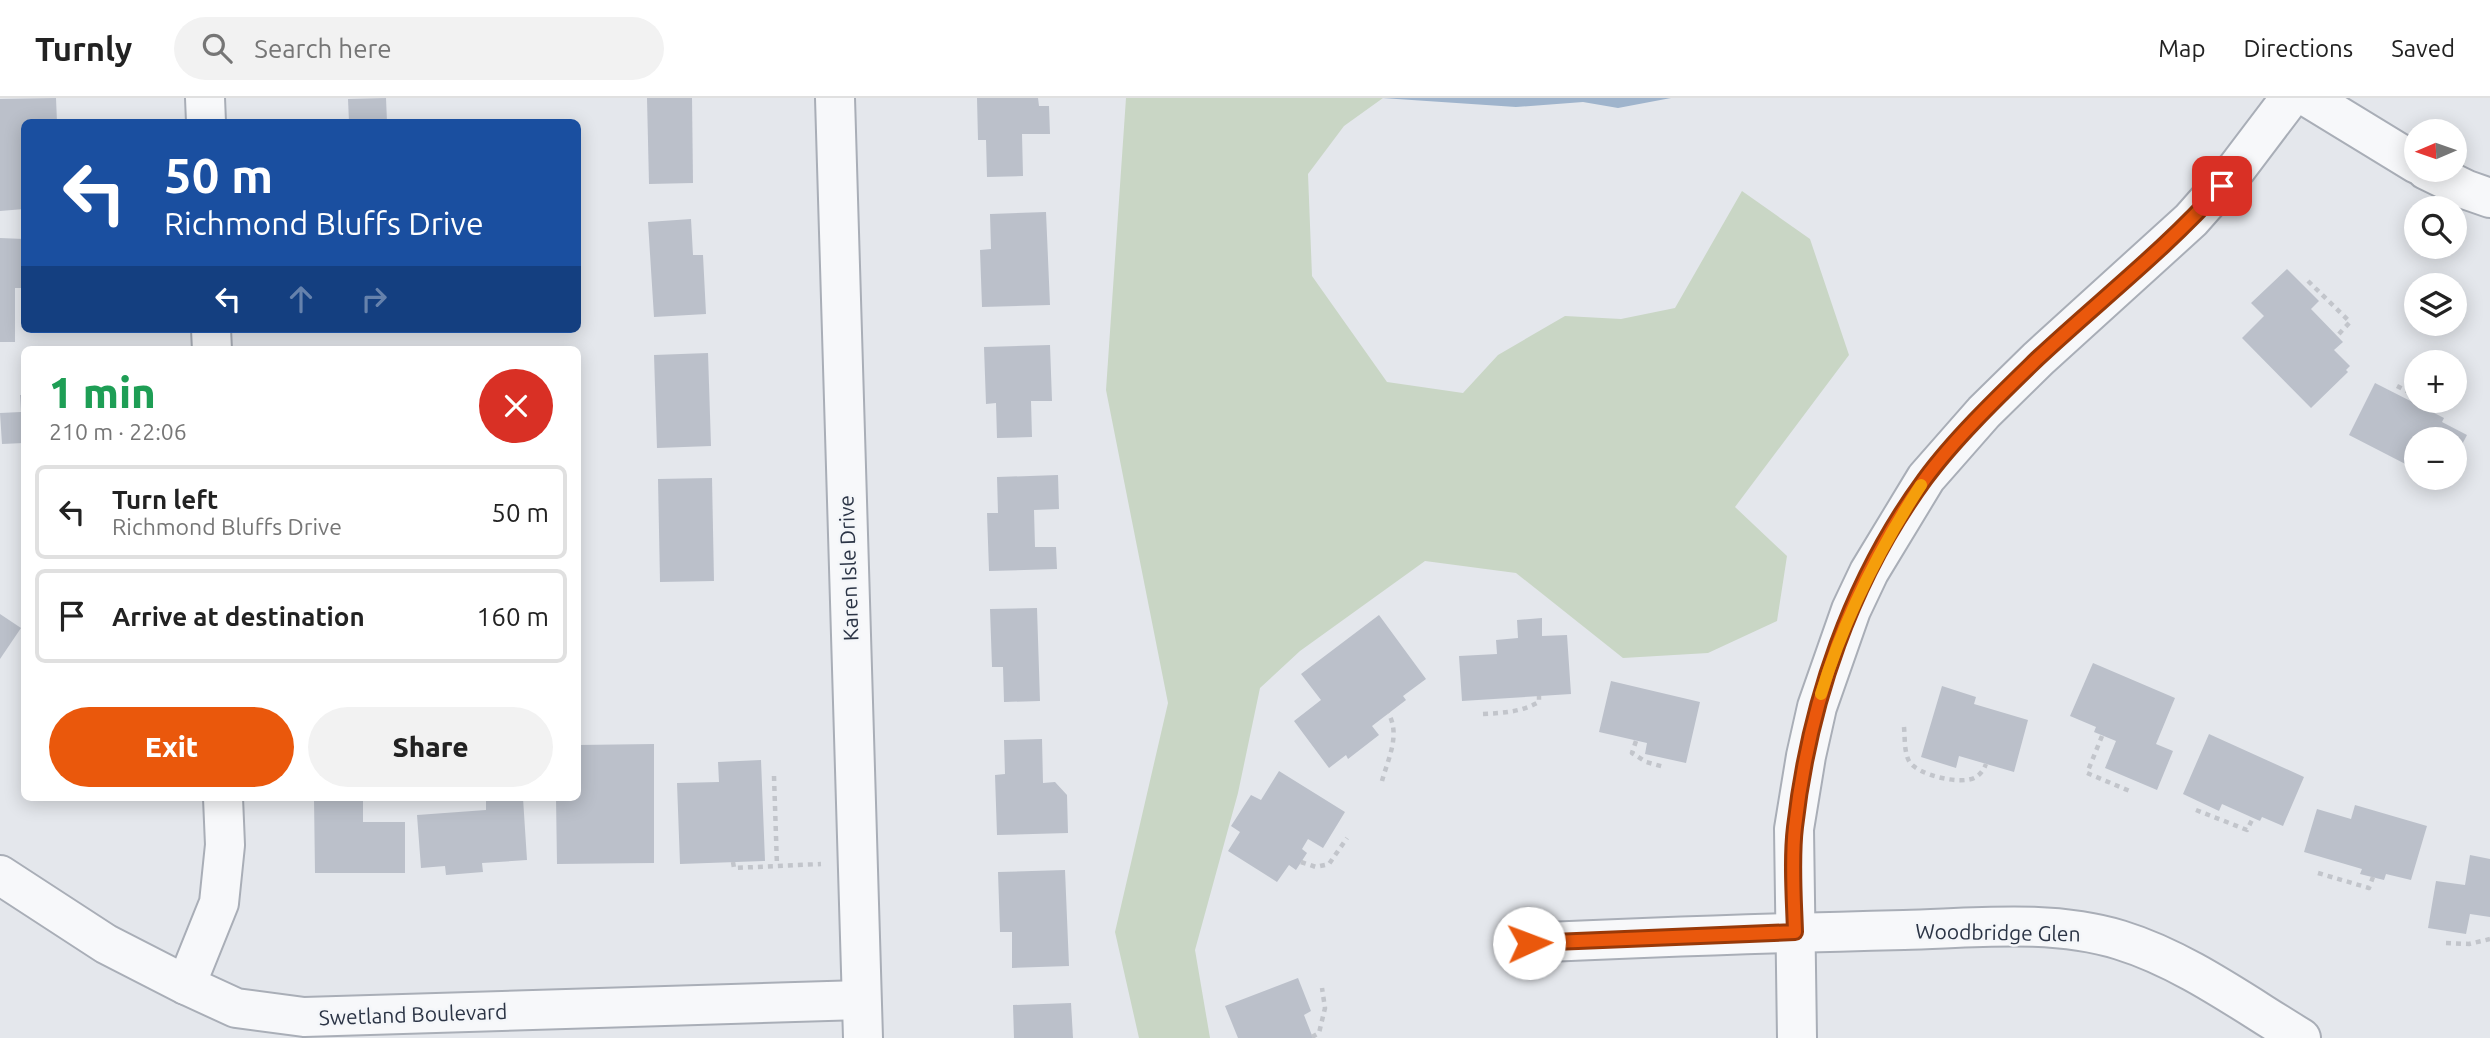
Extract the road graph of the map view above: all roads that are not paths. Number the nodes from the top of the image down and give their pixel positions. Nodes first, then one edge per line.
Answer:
1 (205, 98) edge
2 (835, 98) edge
3 (2290, 98) edge
4 (2309, 98) edge
5 (206, 119) edge
6 (2404, 156) edge
7 (2451, 182) edge
8 (2490, 198) edge
9 (223, 801) edge
10 (0, 876) edge
11 (1795, 932) junction
12 (1529, 943) dead end
13 (187, 985) junction
14 (861, 1000) junction
15 (863, 1038) edge
16 (1797, 1038) edge
17 (2301, 1038) edge

1 - 5 street
2 - 14 street, Karen Isle Drive
3 - 11 street
4 - 6 street
7 - 8 street
9 - 13 street
10 - 13 street, Swetland Boulevard
11 - 12 street, Woodbridge Glen
11 - 16 street
11 - 17 street, Woodbridge Glen
13 - 14 street, Swetland Boulevard
14 - 15 street, Karen Isle Drive

